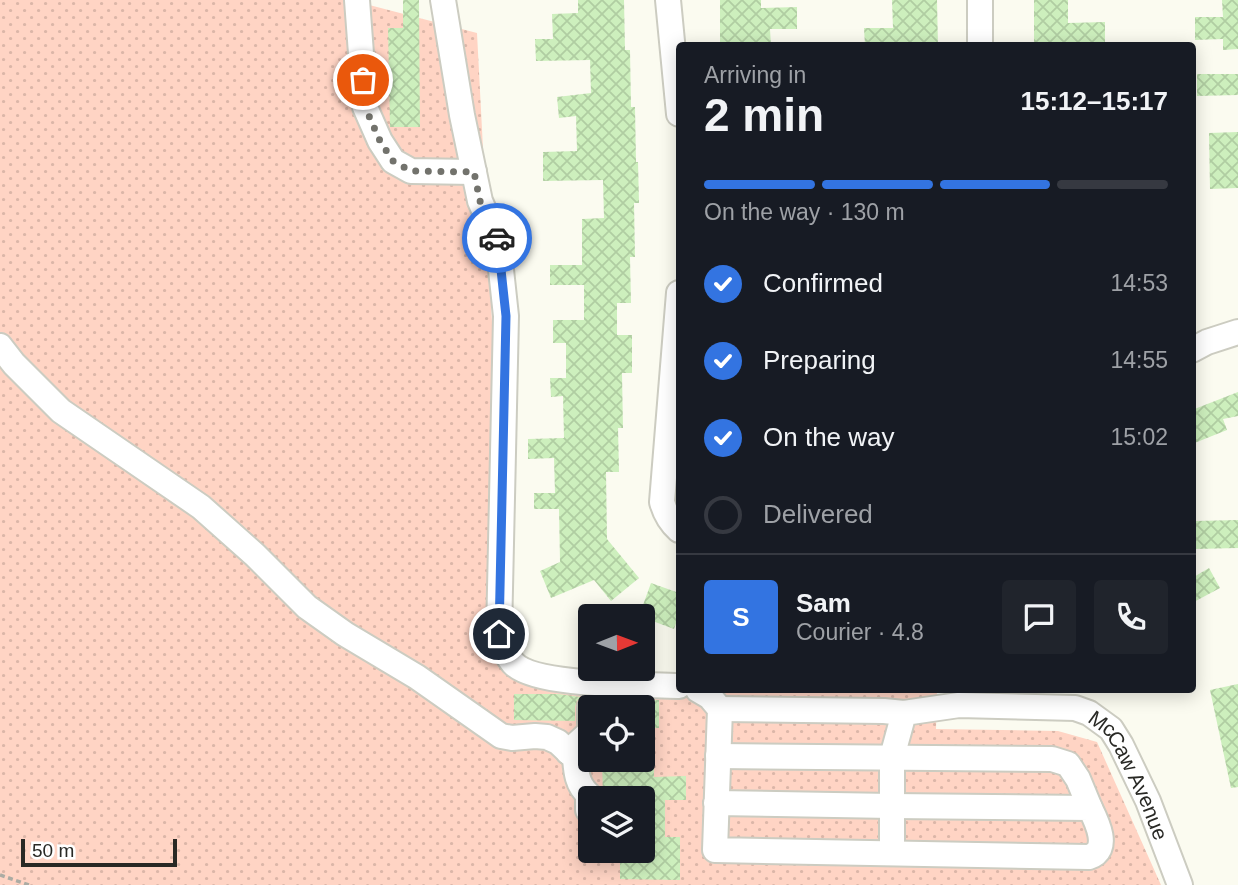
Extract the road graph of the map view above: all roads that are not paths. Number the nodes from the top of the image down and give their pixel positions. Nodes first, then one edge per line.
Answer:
1 (357, 0) edge
2 (443, 0) edge
3 (668, 0) edge
4 (980, 0) edge
5 (980, 42) edge
6 (676, 83) edge
7 (474, 172) junction
8 (676, 330) edge
9 (1238, 332) edge
10 (0, 346) edge
11 (1196, 348) edge
12 (676, 527) edge
13 (676, 686) edge
14 (703, 693) edge
15 (959, 697) edge
16 (720, 709) junction
17 (904, 713) junction
18 (578, 743) edge
19 (568, 752) junction
20 (718, 756) junction
21 (892, 757) junction
22 (580, 786) edge
23 (716, 803) junction
24 (892, 806) junction
25 (1090, 808) junction
26 (892, 853) junction
27 (1180, 885) edge

1 - 7 street
2 - 7 street
3 - 6 street
4 - 5 street
7 - 13 street
8 - 12 street
9 - 11 street
10 - 19 street
14 - 16 street
15 - 17 street, McCaw Avenue
15 - 27 street, McCaw Avenue
16 - 17 street, McCaw Avenue
16 - 20 street
17 - 21 street
18 - 19 street
19 - 22 street
20 - 21 street
20 - 23 street
21 - 24 street
21 - 25 street
23 - 24 street
23 - 26 street
24 - 25 street
24 - 26 street
25 - 26 street

